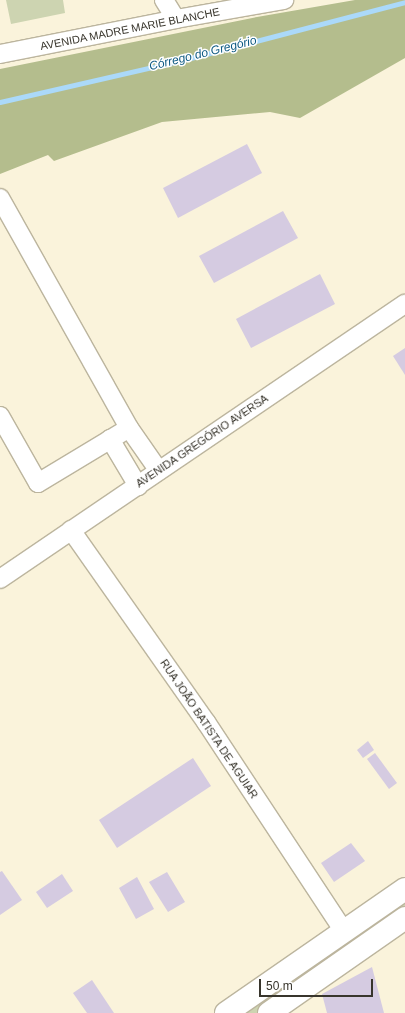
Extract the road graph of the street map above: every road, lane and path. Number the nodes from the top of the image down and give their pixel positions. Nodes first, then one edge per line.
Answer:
1 (164, 0) edge
2 (284, 0) edge
3 (176, 19) junction
4 (0, 54) edge
5 (0, 198) edge
6 (405, 304) edge
7 (0, 416) edge
8 (129, 428) junction
9 (110, 439) junction
10 (159, 471) junction
11 (138, 486) junction
12 (71, 530) junction
13 (0, 579) edge
14 (405, 889) edge
15 (405, 918) edge
16 (344, 931) junction
17 (226, 1013) edge
18 (269, 1013) edge

1 - 3 street
2 - 3 street, AVENIDA MADRE MARIE BLANCHE
3 - 4 street, AVENIDA MADRE MARIE BLANCHE
5 - 8 street
6 - 10 street, AVENIDA GREGÓRIO AVERSA
7 - 9 street
8 - 9 street
8 - 10 street
9 - 11 street
10 - 11 street, AVENIDA GREGÓRIO AVERSA
11 - 12 street, AVENIDA GREGÓRIO AVERSA
12 - 13 street, AVENIDA GREGÓRIO AVERSA
12 - 16 street, RUA JOÃO BATISTA DE AGUIAR
14 - 16 main road
15 - 18 main road
16 - 17 main road

